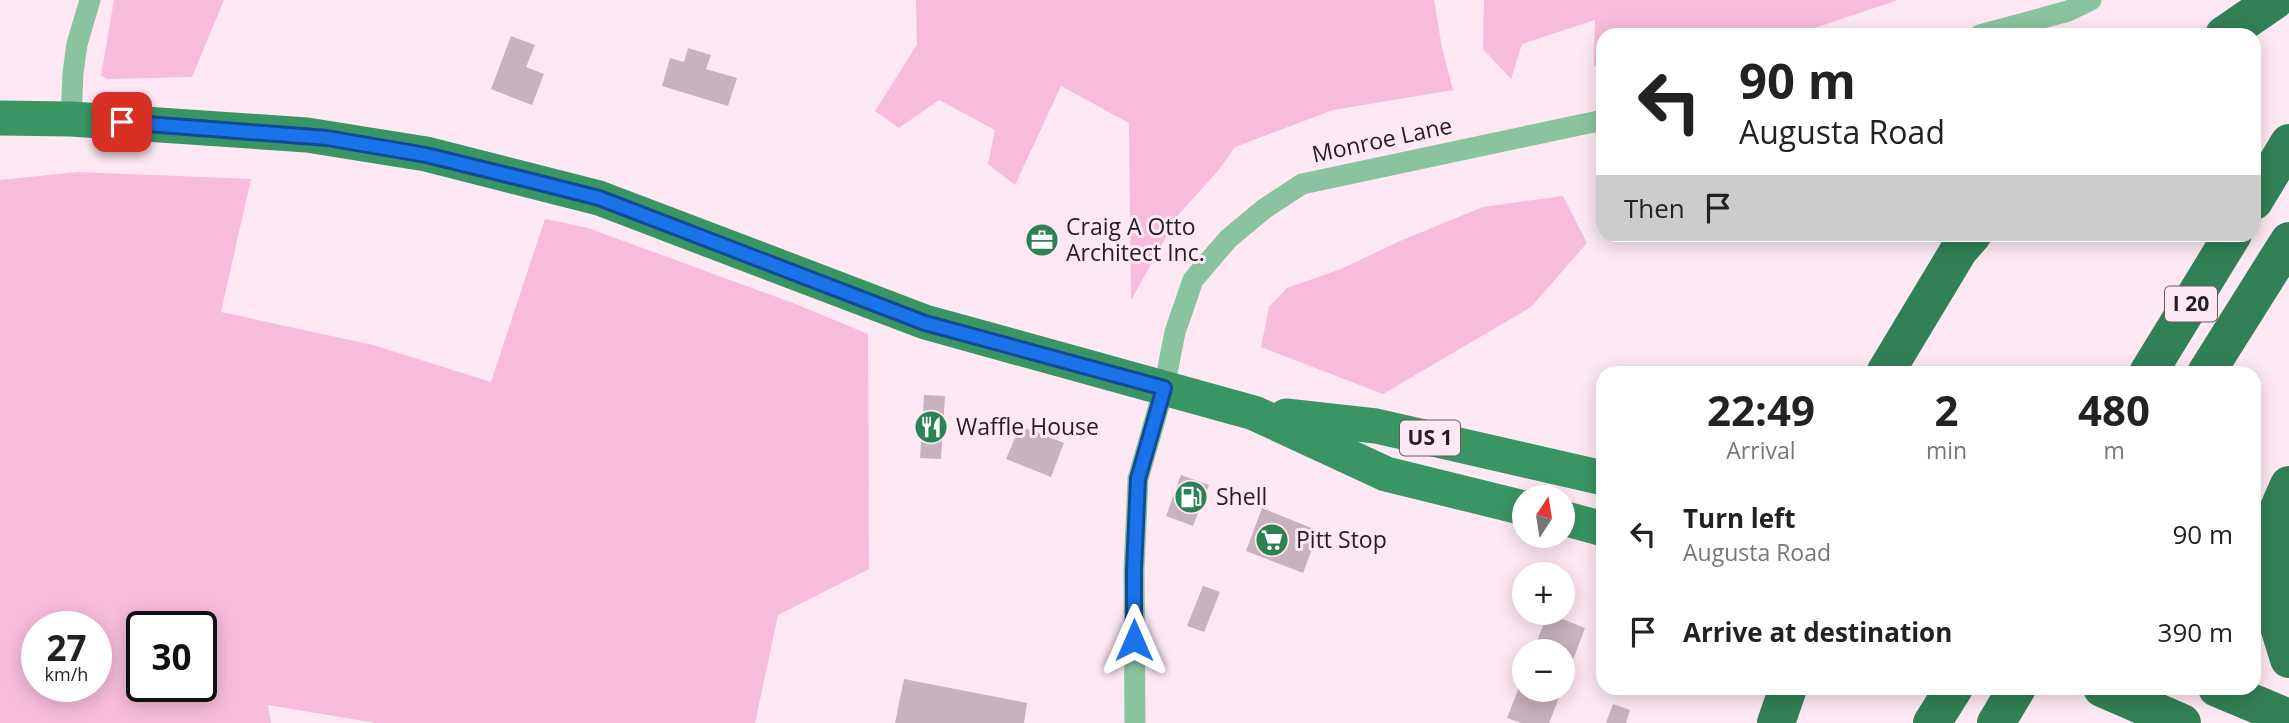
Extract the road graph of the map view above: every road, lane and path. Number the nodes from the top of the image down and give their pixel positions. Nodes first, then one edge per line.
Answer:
1 (90, 0) edge
2 (2091, 0) edge
3 (2276, 0) edge
4 (2006, 28) edge
5 (2234, 28) edge
6 (0, 118) edge
7 (71, 119) junction
8 (1596, 121) edge
9 (2289, 144) edge
10 (2261, 190) edge
11 (2289, 241) edge
12 (1966, 242) edge
13 (2228, 242) edge
14 (1889, 366) edge
15 (2152, 366) edge
16 (2210, 366) edge
17 (1164, 388) junction
18 (1254, 413) junction
19 (1596, 476) edge
20 (2289, 485) edge
21 (1512, 505) edge
22 (1575, 521) edge
23 (1596, 527) edge
24 (2289, 659) edge
25 (1786, 695) edge
26 (1950, 695) edge
27 (2118, 695) edge
28 (2234, 695) edge
29 (2289, 718) edge
30 (1135, 723) edge
31 (1776, 723) edge
32 (1932, 723) edge
33 (2182, 723) edge

1 - 7 street
2 - 4 street
3 - 5 highway
6 - 7 main road, US 1
7 - 17 main road, US 1
8 - 17 street, Monroe Lane
9 - 10 highway
11 - 16 highway, I 20
12 - 14 highway
13 - 15 highway, I 20
17 - 18 main road, US 1
17 - 30 street, Monroe Lane
18 - 19 main road, US 1
18 - 21 main road, US 1
20 - 24 highway
22 - 23 main road
25 - 31 highway
26 - 32 highway
27 - 33 highway
28 - 29 highway

